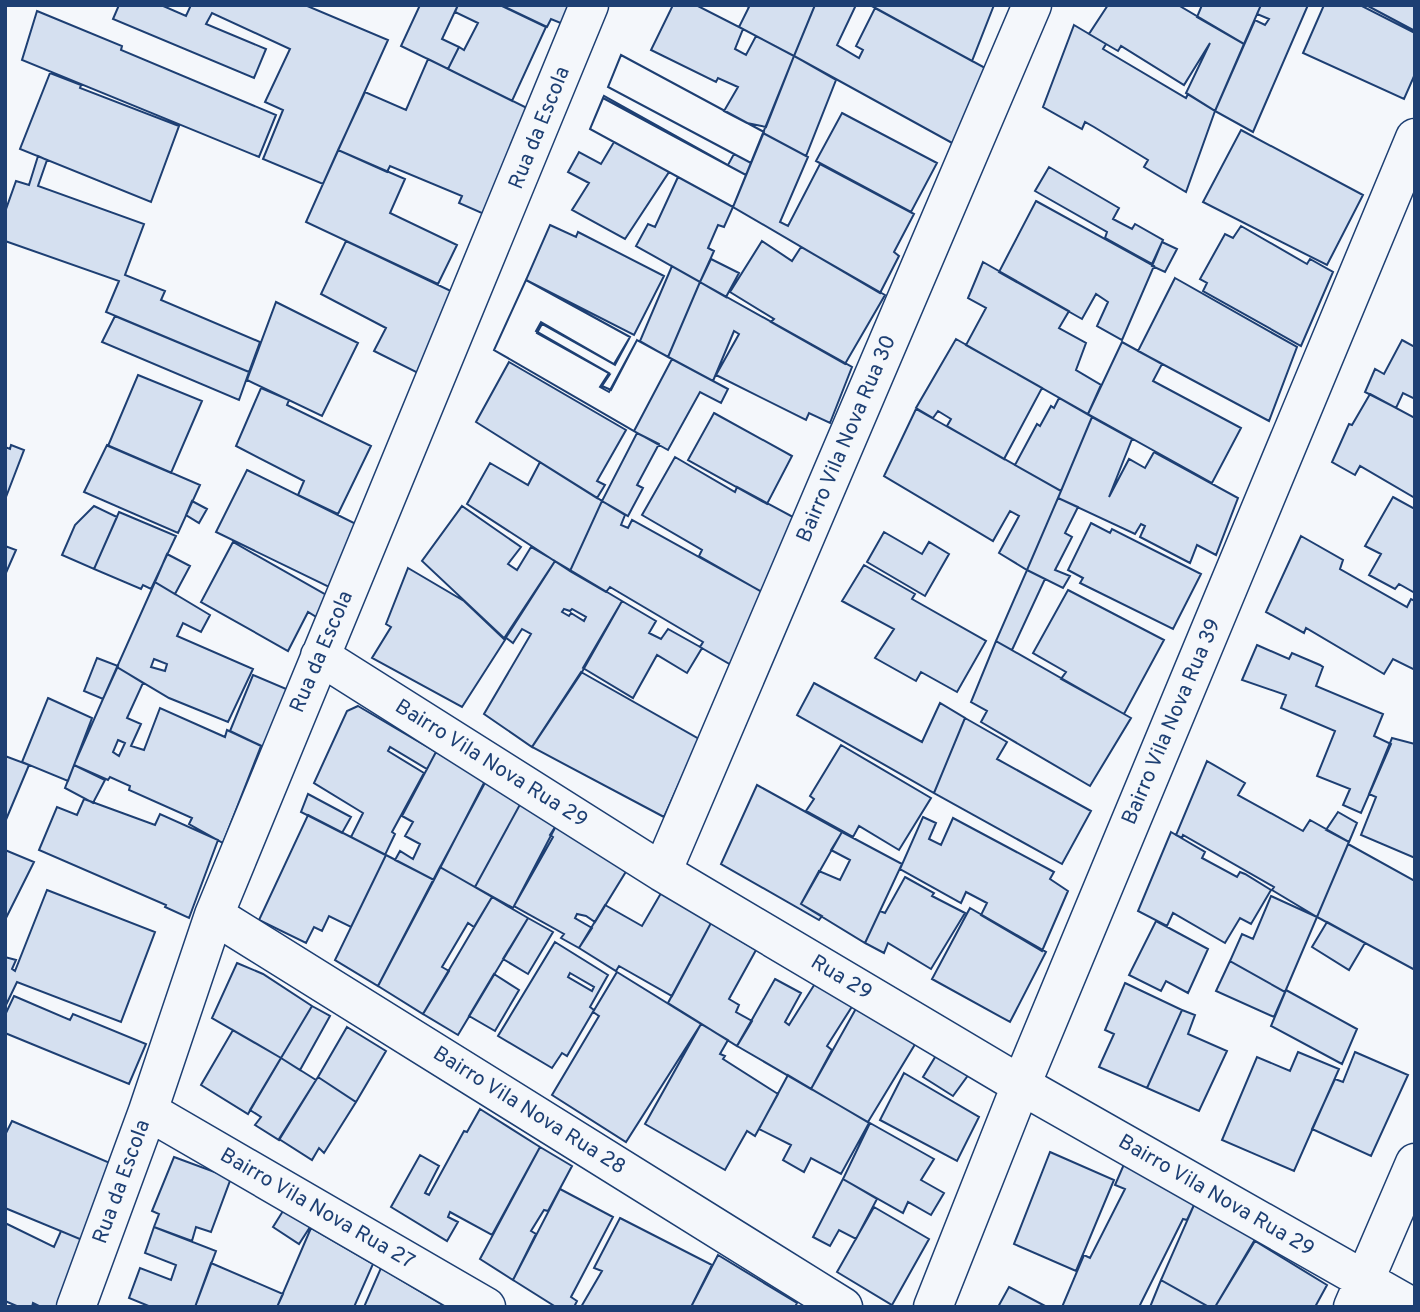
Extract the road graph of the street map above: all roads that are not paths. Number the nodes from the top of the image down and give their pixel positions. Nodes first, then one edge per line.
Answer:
1 (589, 5) edge
2 (1032, 5) edge
3 (1415, 138) edge
4 (320, 656) junction
5 (662, 872) junction
6 (214, 915) junction
7 (1021, 1085) junction
8 (148, 1111) junction
9 (1415, 1163) edge
10 (1359, 1293) edge
11 (76, 1307) edge
12 (486, 1307) edge
13 (843, 1307) edge
14 (933, 1307) edge
15 (1412, 1307) edge

1 - 4 street, Rua da Escola
2 - 5 street, Bairro Vila Nova Rua 30
3 - 7 street, Bairro Vila Nova Rua 39
4 - 5 street, Bairro Vila Nova Rua 29
4 - 6 street, Rua da Escola
5 - 7 street, Rua 29
6 - 8 street, Rua da Escola
6 - 13 street, Bairro Vila Nova Rua 28
7 - 10 street, Bairro Vila Nova Rua 29
7 - 14 street, Bairro Vila Nova Rua 39
8 - 11 street, Rua da Escola
8 - 12 street, Bairro Vila Nova Rua 27
9 - 10 street
10 - 15 street, Bairro Vila Nova Rua 29

